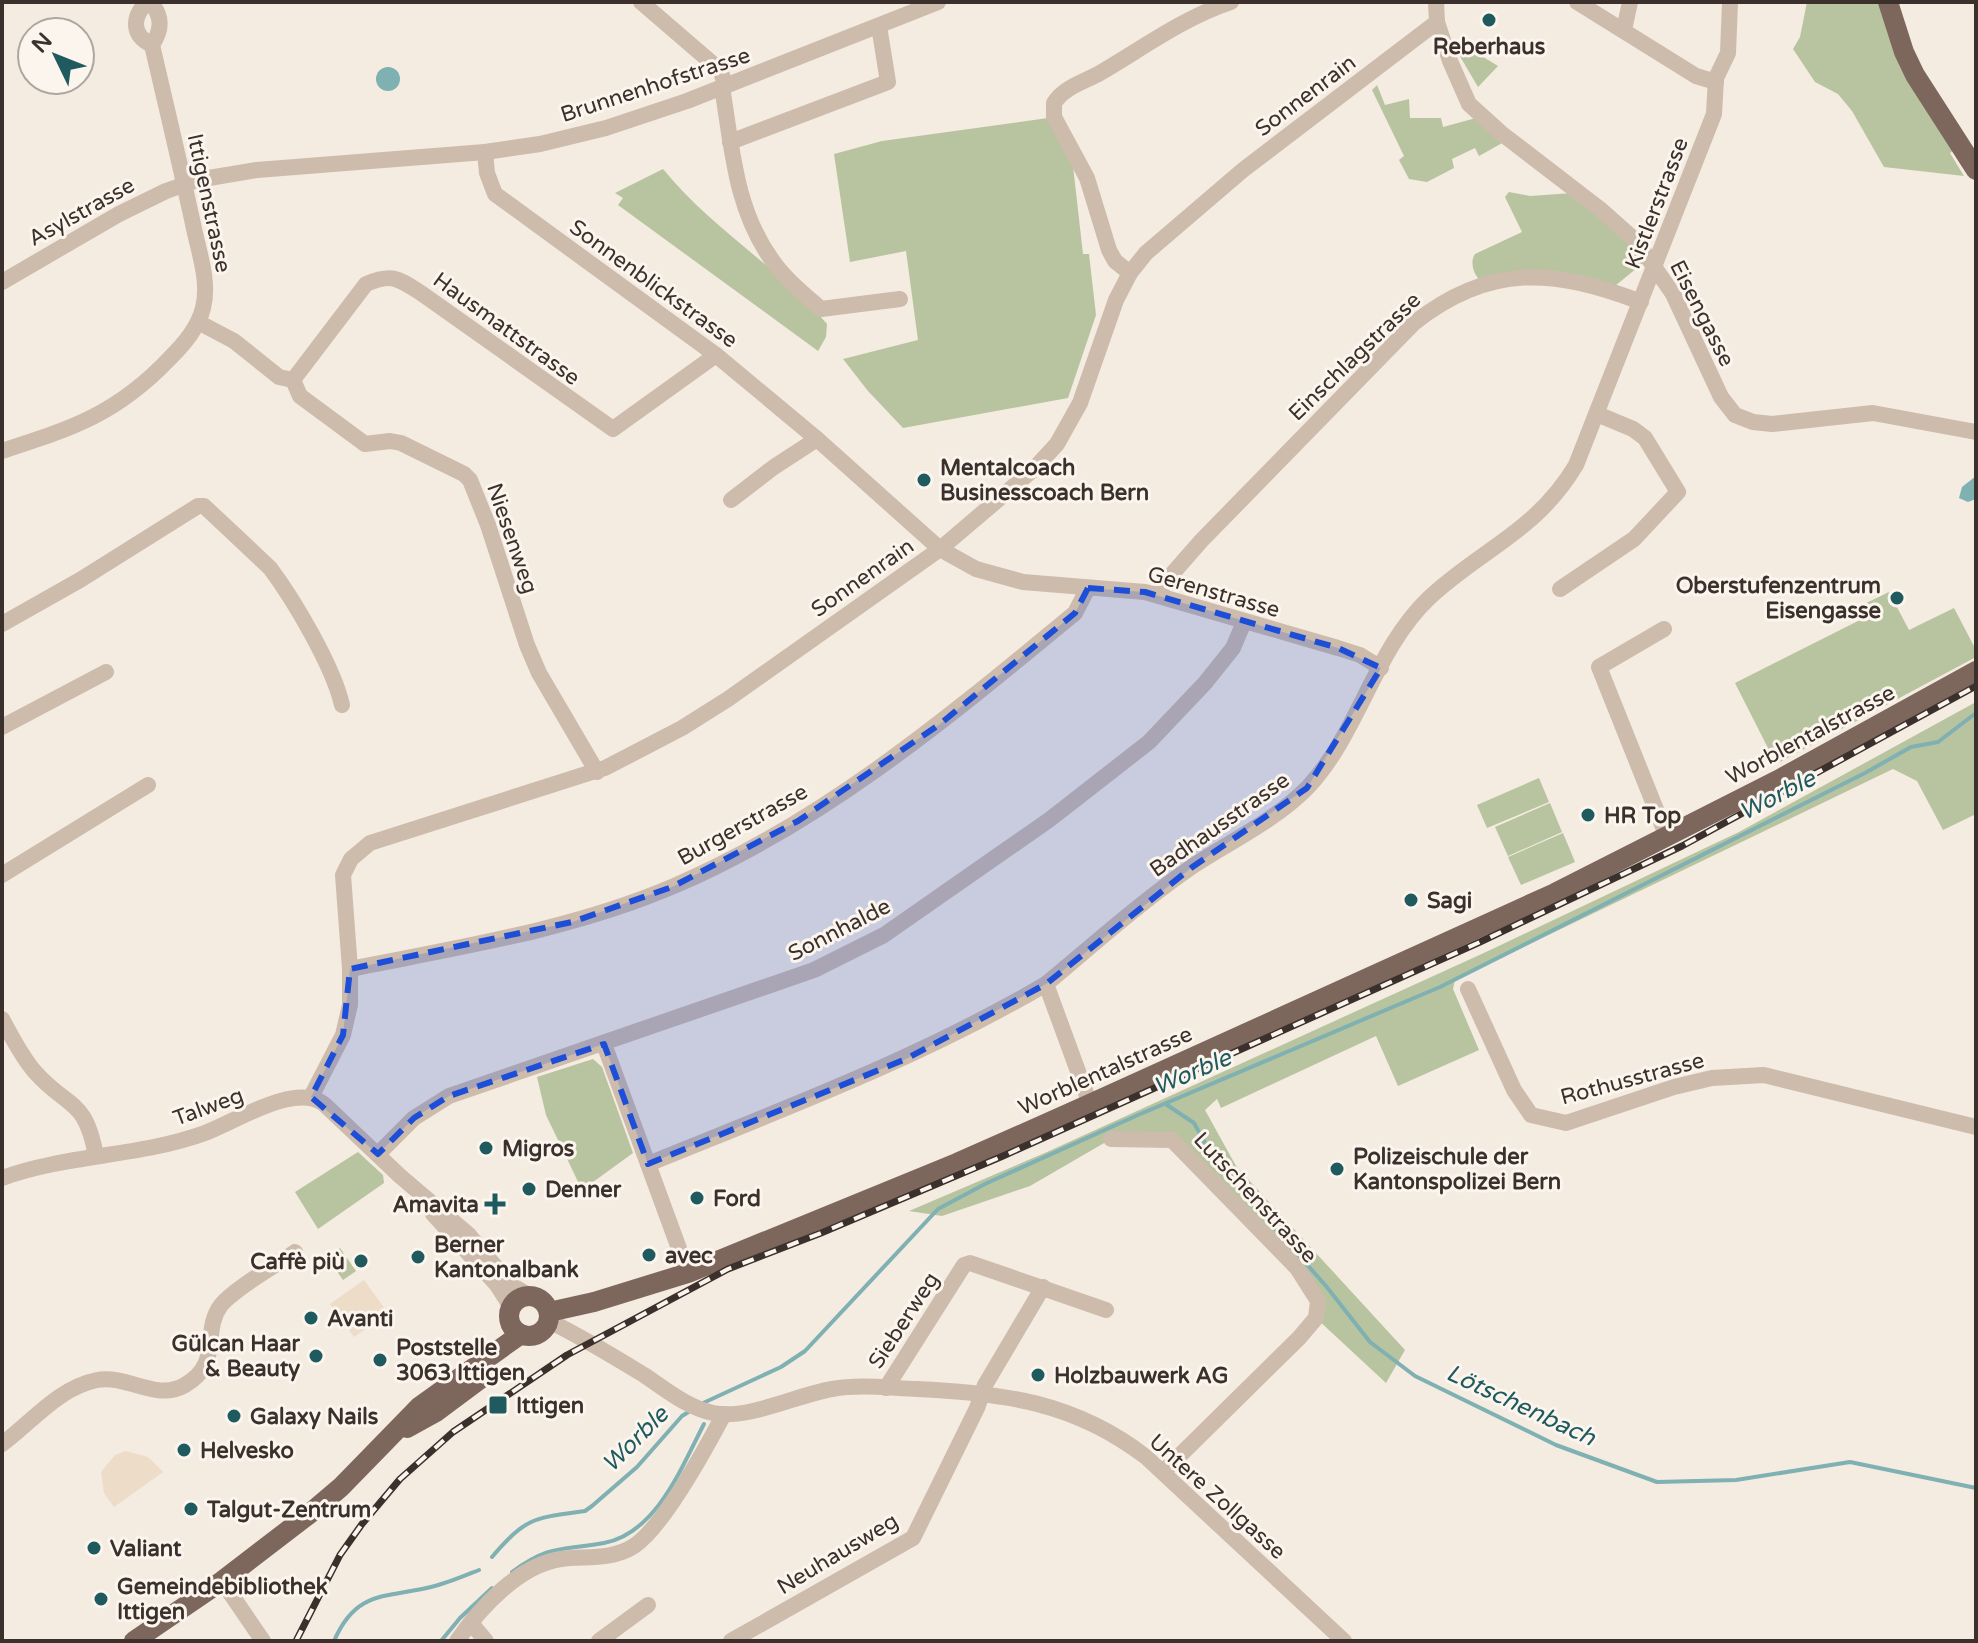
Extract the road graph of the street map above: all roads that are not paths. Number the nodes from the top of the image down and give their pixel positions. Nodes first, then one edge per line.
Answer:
1 (148, 2) edge
2 (641, 2) edge
3 (938, 2) edge
4 (1231, 2) edge
5 (1436, 2) edge
6 (1577, 2) edge
7 (1630, 2) edge
8 (1730, 2) edge
9 (1888, 2) edge
10 (1437, 22) junction
11 (879, 26) junction
12 (1624, 30) junction
13 (152, 45) junction
14 (1716, 82) junction
15 (724, 87) junction
16 (730, 142) junction
17 (485, 152) junction
18 (1976, 170) edge
19 (184, 184) junction
20 (1130, 273) junction
21 (2, 282) edge
22 (1644, 294) junction
23 (900, 299) dead end
24 (198, 322) junction
25 (716, 355) junction
26 (293, 380) junction
27 (1597, 414) junction
28 (1976, 432) edge
29 (817, 439) junction
30 (2, 451) edge
31 (731, 500) dead end
32 (940, 549) junction
33 (1088, 588) junction
34 (1560, 589) dead end
35 (1157, 595) junction
36 (1244, 622) junction
37 (2, 624) edge
38 (1664, 629) dead end
39 (1381, 668) junction
40 (1976, 671) edge
41 (106, 672) dead end
42 (342, 705) dead end
43 (2, 727) edge
44 (597, 772) junction
45 (148, 785) dead end
46 (1667, 837) junction
47 (2, 875) edge
48 (350, 969) junction
49 (1046, 984) junction
50 (1468, 989) dead end
51 (2, 1019) edge
52 (604, 1044) junction
53 (311, 1097) junction
54 (1090, 1104) junction
55 (1976, 1127) edge
56 (1111, 1139) dead end
57 (378, 1154) junction
58 (96, 1156) junction
59 (648, 1164) junction
60 (2, 1178) edge
61 (295, 1252) dead end
62 (688, 1273) junction
63 (1043, 1287) junction
64 (1106, 1310) dead end
65 (529, 1318) junction
66 (886, 1388) junction
67 (981, 1392) junction
68 (718, 1414) junction
69 (2, 1444) edge
70 (1163, 1472) junction
71 (222, 1581) junction
72 (648, 1605) dead end
73 (471, 1623) junction
74 (134, 1641) edge
75 (263, 1641) edge
76 (457, 1641) edge
77 (486, 1641) edge
78 (599, 1641) edge
79 (731, 1641) edge
80 (1344, 1641) edge

1 - 13 street, Ittigenstrasse
1 - 13 street, Ittigenstrasse
2 - 15 street
3 - 11 street, Brunnenhofstrasse
4 - 20 street
5 - 10 street
6 - 12 street
7 - 12 street
8 - 14 street, Kistlerstrasse
9 - 18 main road
10 - 20 street, Sonnenrain
10 - 28 street, Eisengasse
11 - 15 street, Brunnenhofstrasse
11 - 16 street
12 - 14 street
13 - 19 street, Ittigenstrasse
14 - 22 street, Kistlerstrasse
15 - 16 street
15 - 17 street, Brunnenhofstrasse
16 - 23 street
17 - 19 street, Brunnenhofstrasse
17 - 25 street, Sonnenblickstrasse
19 - 21 street, Asylstrasse
19 - 24 street, Ittigenstrasse
20 - 32 street, Sonnenrain
22 - 27 street, Kistlerstrasse
22 - 35 street, Einschlagstrasse
24 - 26 street, Niesenweg
24 - 30 street, Ittigenstrasse
25 - 26 street, Hausmattstrasse
25 - 29 street, Sonnenblickstrasse
26 - 44 street, Niesenweg
27 - 34 street
27 - 39 street, Kistlerstrasse
29 - 31 street
29 - 32 street, Sonnenblickstrasse
32 - 33 street, Gerenstrasse
32 - 44 street, Sonnenrain
33 - 35 street, Gerenstrasse
33 - 48 street, Burgerstrasse
35 - 36 street, Gerenstrasse
36 - 39 street, Gerenstrasse
36 - 52 street, Sonnhalde
37 - 42 street
38 - 46 street
39 - 49 street, Badhausstrasse
40 - 46 main road, Worblentalstrasse
41 - 43 street
44 - 48 street, Sonnenrain
45 - 47 street
46 - 54 main road, Worblentalstrasse
48 - 53 street, Sonnenrain
49 - 54 street
49 - 59 street, Badhausstrasse
50 - 55 street, Rothusstrasse
51 - 58 street
52 - 57 street, Sonnhalde
52 - 59 street
53 - 57 street
53 - 58 street, Talweg
54 - 62 main road, Worblentalstrasse
56 - 70 street, Lutschenstrasse
57 - 65 street
58 - 60 street, Talweg
59 - 62 street
61 - 69 street
62 - 65 main road, Worblentalstrasse
63 - 64 street, Sieberweg
63 - 66 street, Sieberweg
63 - 67 street
65 - 68 street
65 - 71 main road, Worblentalstrasse
66 - 67 street, Untere Zollgasse
66 - 68 street, Untere Zollgasse
67 - 70 street, Untere Zollgasse
67 - 79 street, Neuhausweg
68 - 73 street
70 - 80 street, Untere Zollgasse
71 - 74 main road, Worblentalstrasse
71 - 75 street
72 - 78 street
73 - 76 street
73 - 77 street

